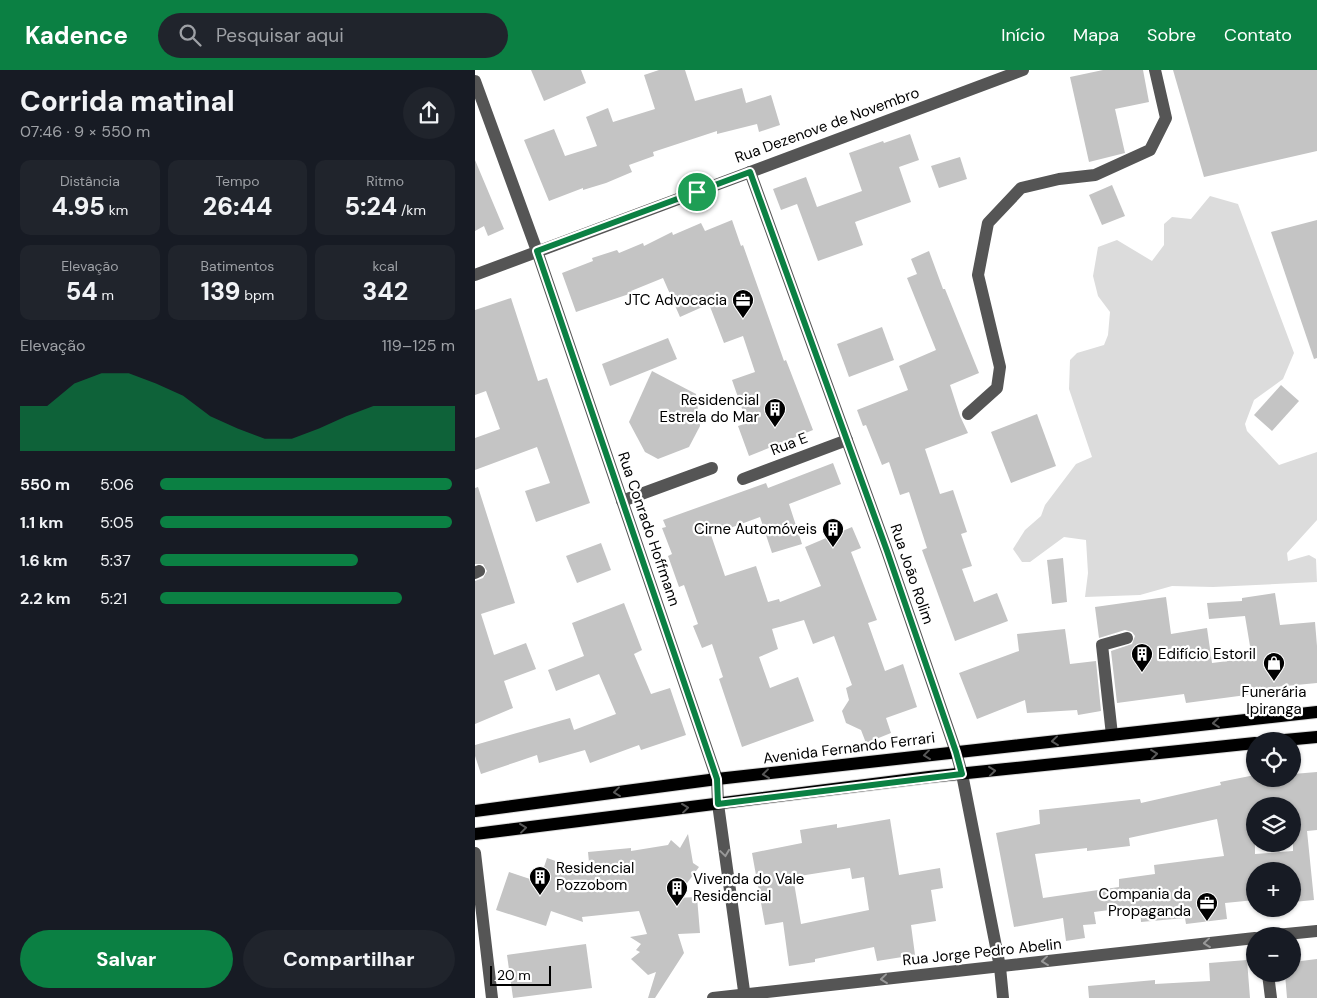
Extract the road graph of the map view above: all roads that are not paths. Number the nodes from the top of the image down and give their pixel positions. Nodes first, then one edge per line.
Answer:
1 (1023, 70) edge
2 (1155, 70) edge
3 (475, 81) edge
4 (750, 172) junction
5 (537, 251) junction
6 (475, 275) edge
7 (968, 414) dead end
8 (847, 440) junction
9 (712, 468) dead end
10 (743, 479) dead end
11 (622, 501) junction
12 (1127, 638) dead end
13 (1317, 712) edge
14 (1112, 735) junction
15 (1317, 737) edge
16 (1301, 738) edge
17 (1246, 744) edge
18 (956, 752) junction
19 (962, 774) junction
20 (717, 779) junction
21 (718, 804) junction
22 (475, 811) edge
23 (475, 834) edge
24 (475, 853) edge
25 (1317, 931) edge
26 (1301, 933) edge
27 (1246, 939) edge
28 (1000, 966) junction
29 (1269, 982) edge
30 (744, 996) edge
31 (492, 998) edge
32 (713, 998) edge
33 (1003, 998) edge
34 (1271, 998) edge

1 - 4 street, Rua Dezenove de Novembro
2 - 7 street
3 - 5 street, Rua Conrado Hoffmann
4 - 5 street, Rua Dezenove de Novembro
4 - 8 street, Rua João Rolim
5 - 6 street, Rua Dezenove de Novembro
5 - 11 street, Rua Conrado Hoffmann
8 - 10 street, Rua E
8 - 18 street, Rua João Rolim
9 - 11 street
11 - 20 street, Rua Conrado Hoffmann
12 - 14 street
13 -> 14 main road, Avenida Fernando Ferrari
14 -> 18 main road, Avenida Fernando Ferrari
15 - 16 main road
19 -> 17 main road
18 - 19 street, Rua João Rolim
18 -> 20 main road, Avenida Fernando Ferrari
19 - 21 main road
19 - 28 street, Rua João Rolim
20 - 21 street, Rua Conrado Hoffmann
20 -> 22 main road, Avenida Fernando Ferrari
23 -> 21 main road
21 -> 30 street, Rua Conrado Hoffmann
24 - 31 street
25 - 26 street
27 -> 28 street, Rua Jorge Pedro Abelin
28 -> 30 street, Rua Jorge Pedro Abelin
28 - 33 street, Rua João Rolim
29 - 34 street
30 - 32 street, Rua Jorge Pedro Abelin

